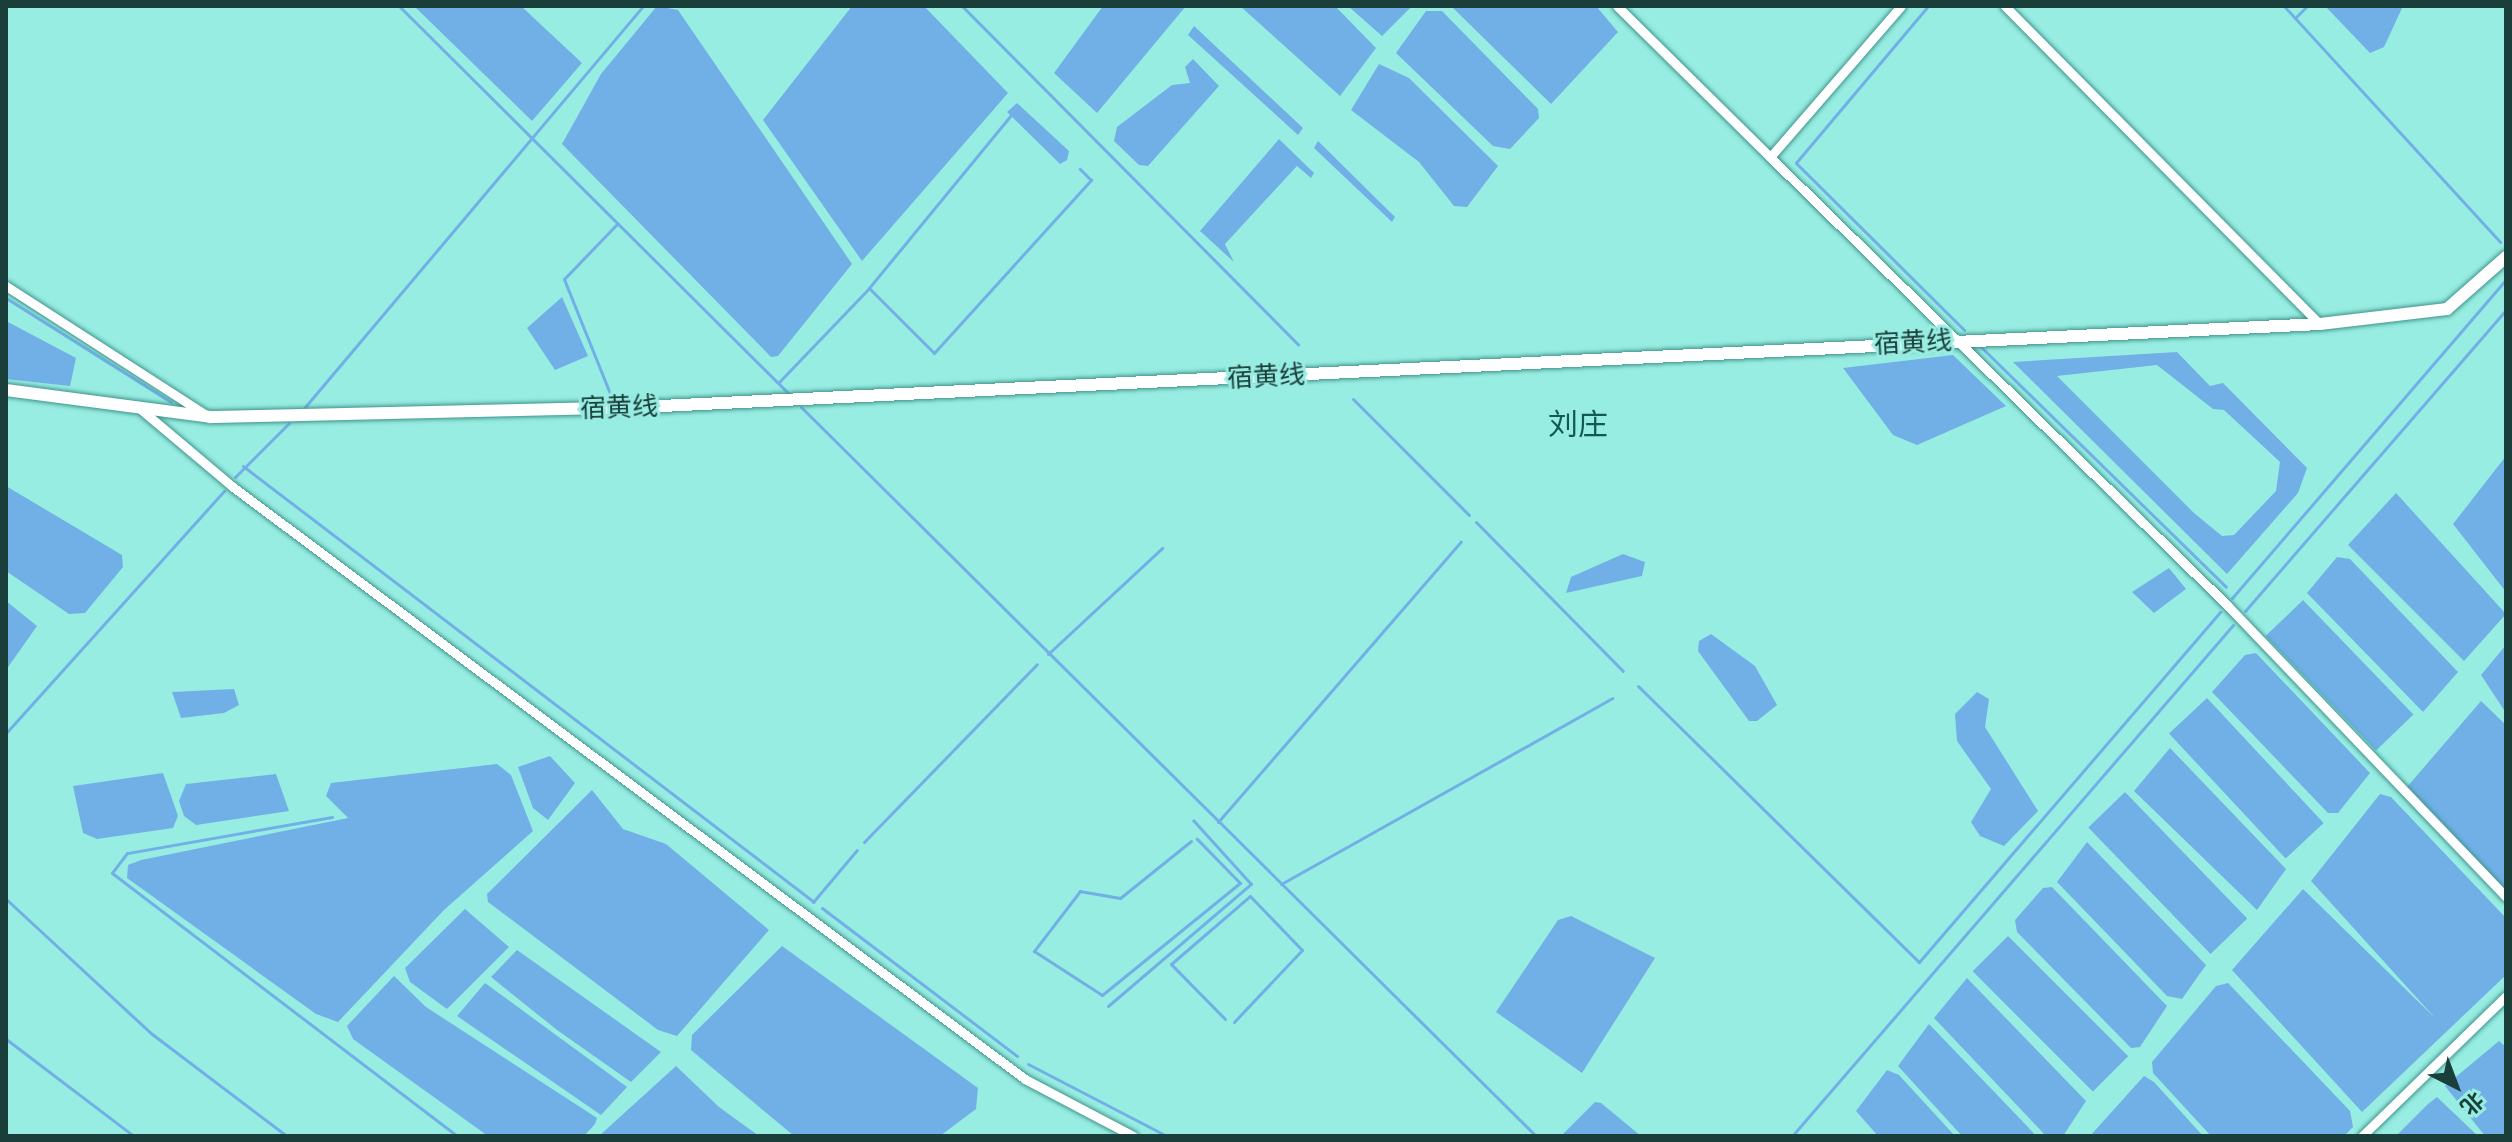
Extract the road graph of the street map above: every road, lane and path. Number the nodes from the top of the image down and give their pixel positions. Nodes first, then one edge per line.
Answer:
1 (1617, 6) edge
2 (1901, 6) edge
3 (2005, 6) edge
4 (1770, 157) junction
5 (2506, 257) edge
6 (6, 286) edge
7 (2320, 324) junction
8 (1951, 339) junction
9 (6, 390) edge
10 (138, 407) junction
11 (210, 417) junction
12 (2506, 897) edge
13 (2506, 996) edge
14 (1133, 1136) edge
15 (2362, 1136) edge

1 - 4 street
2 - 4 street
3 - 7 street
4 - 8 street
5 - 7 main road, 宿黄线
6 - 11 street
7 - 8 main road, 宿黄线
8 - 11 main road, 宿黄线
8 - 12 street
9 - 10 main road, 宿黄线
10 - 11 main road, 宿黄线
10 - 14 street
13 - 15 street

